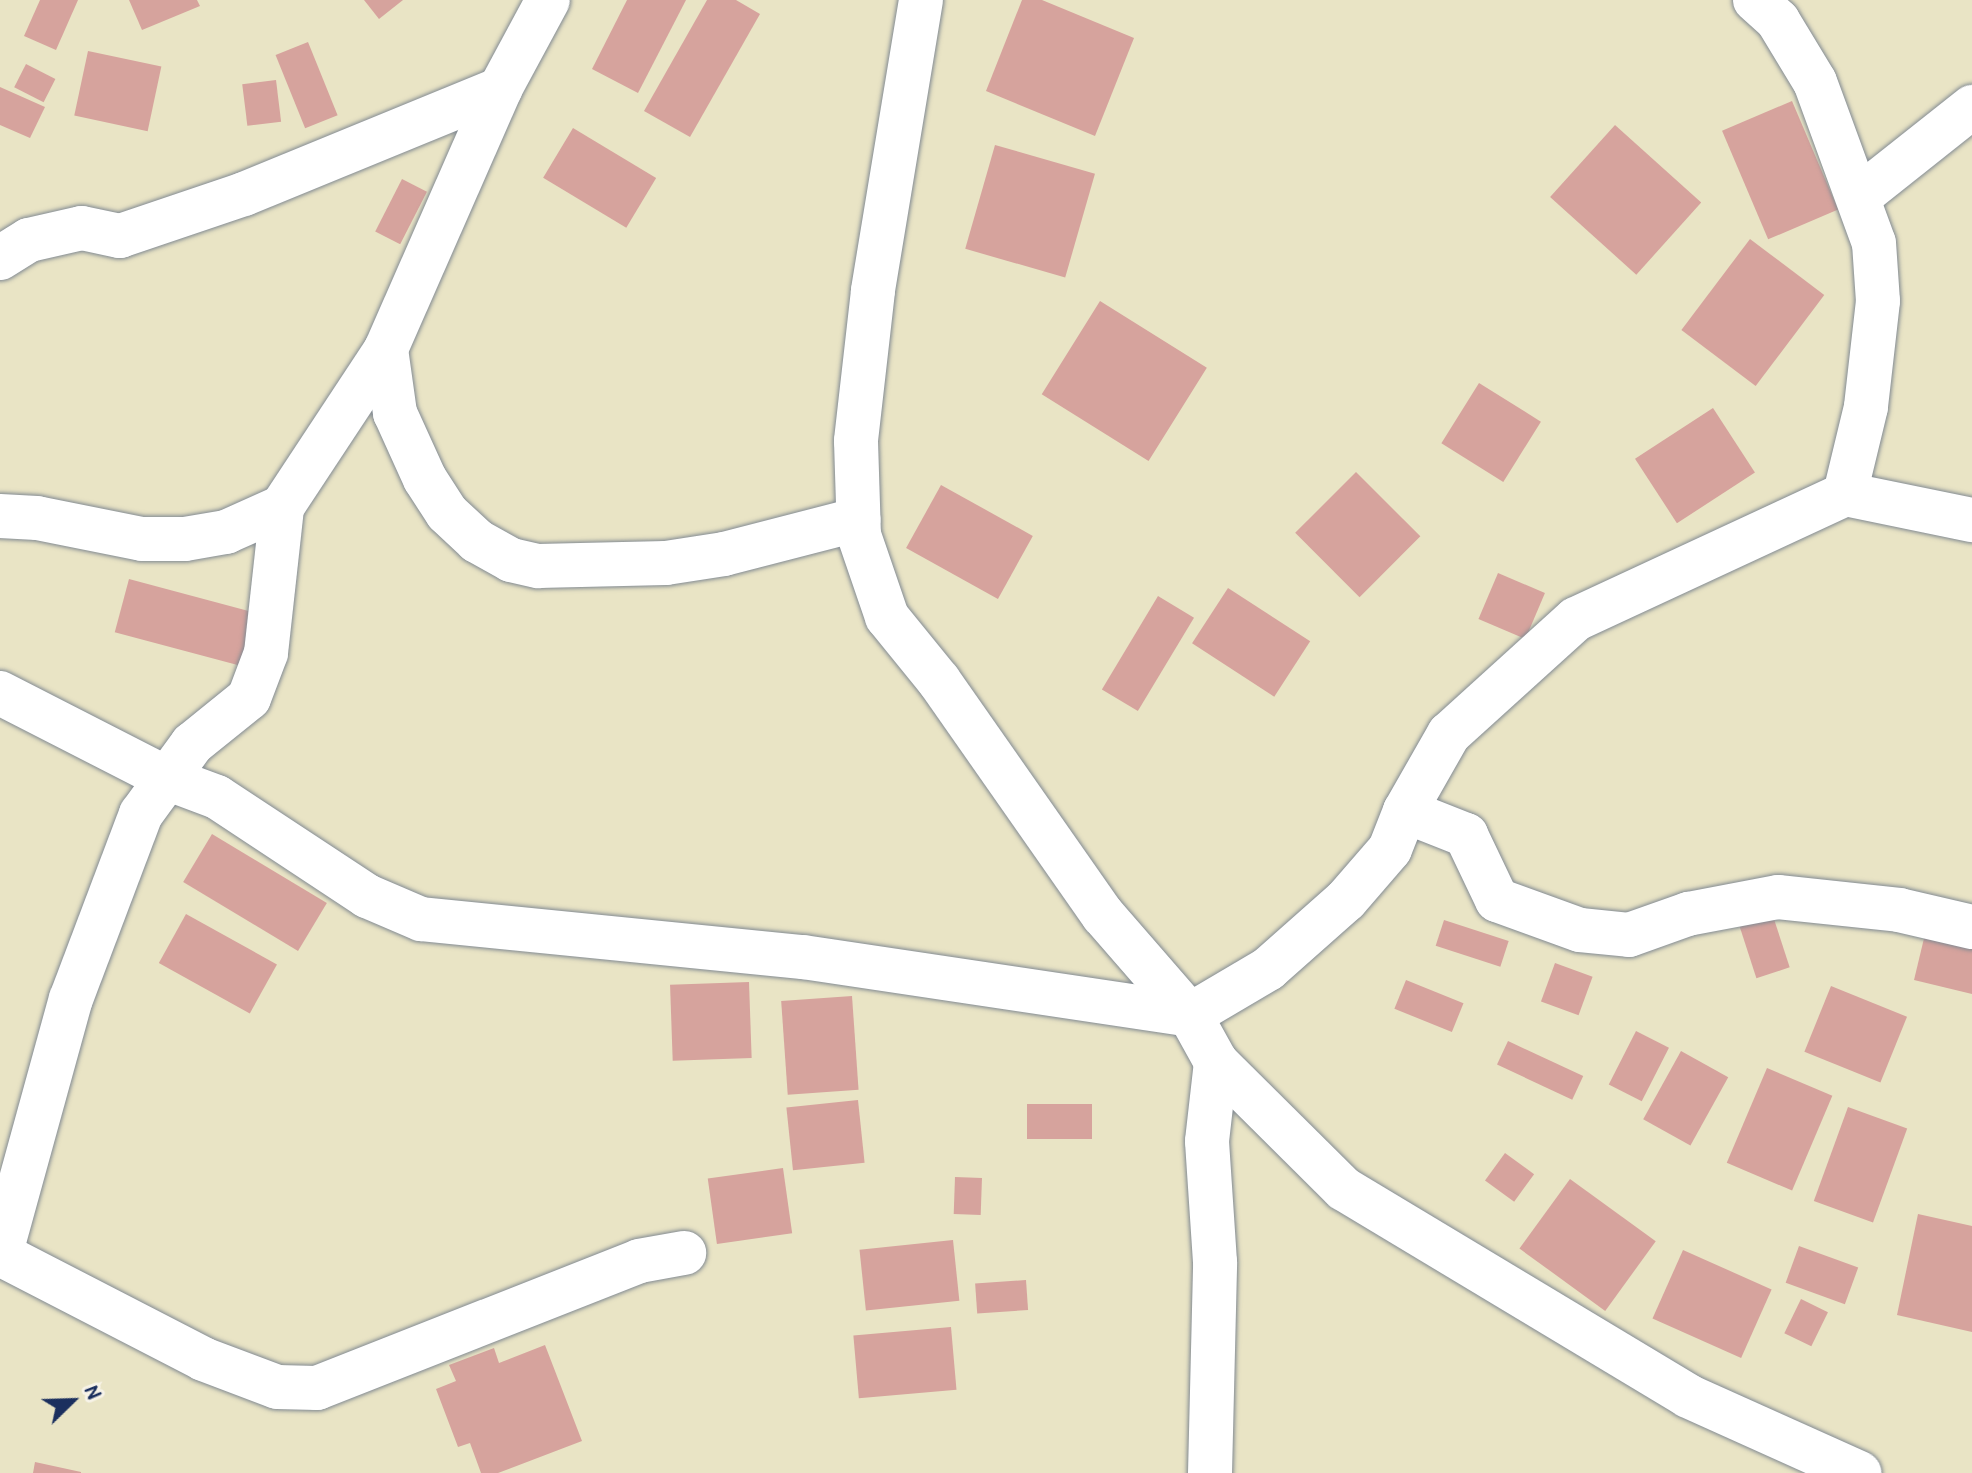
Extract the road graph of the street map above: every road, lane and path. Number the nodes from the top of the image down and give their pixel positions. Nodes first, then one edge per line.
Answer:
1 (548, 0) edge
2 (921, 0) edge
3 (1755, 0) edge
4 (500, 89) junction
5 (1972, 107) edge
6 (1861, 195) junction
7 (0, 258) edge
8 (386, 349) junction
9 (1845, 494) junction
10 (282, 507) junction
11 (0, 516) edge
12 (859, 519) junction
13 (1972, 520) edge
14 (0, 693) edge
15 (166, 778) junction
16 (1405, 811) junction
17 (1972, 927) edge
18 (1190, 1015) junction
19 (1216, 1062) junction
20 (684, 1253) dead end
21 (0, 1255) edge
22 (1210, 1473) edge
23 (1859, 1473) edge

1 - 4 street
2 - 12 street
3 - 6 street
4 - 7 street
4 - 8 street
5 - 6 street
6 - 9 street
8 - 10 street
8 - 12 street
9 - 13 street
9 - 16 street
10 - 11 street
10 - 15 street
12 - 18 street
14 - 15 street
15 - 18 street
15 - 21 street
16 - 17 street
16 - 18 street
18 - 19 street
19 - 22 street
19 - 23 street
20 - 21 street

